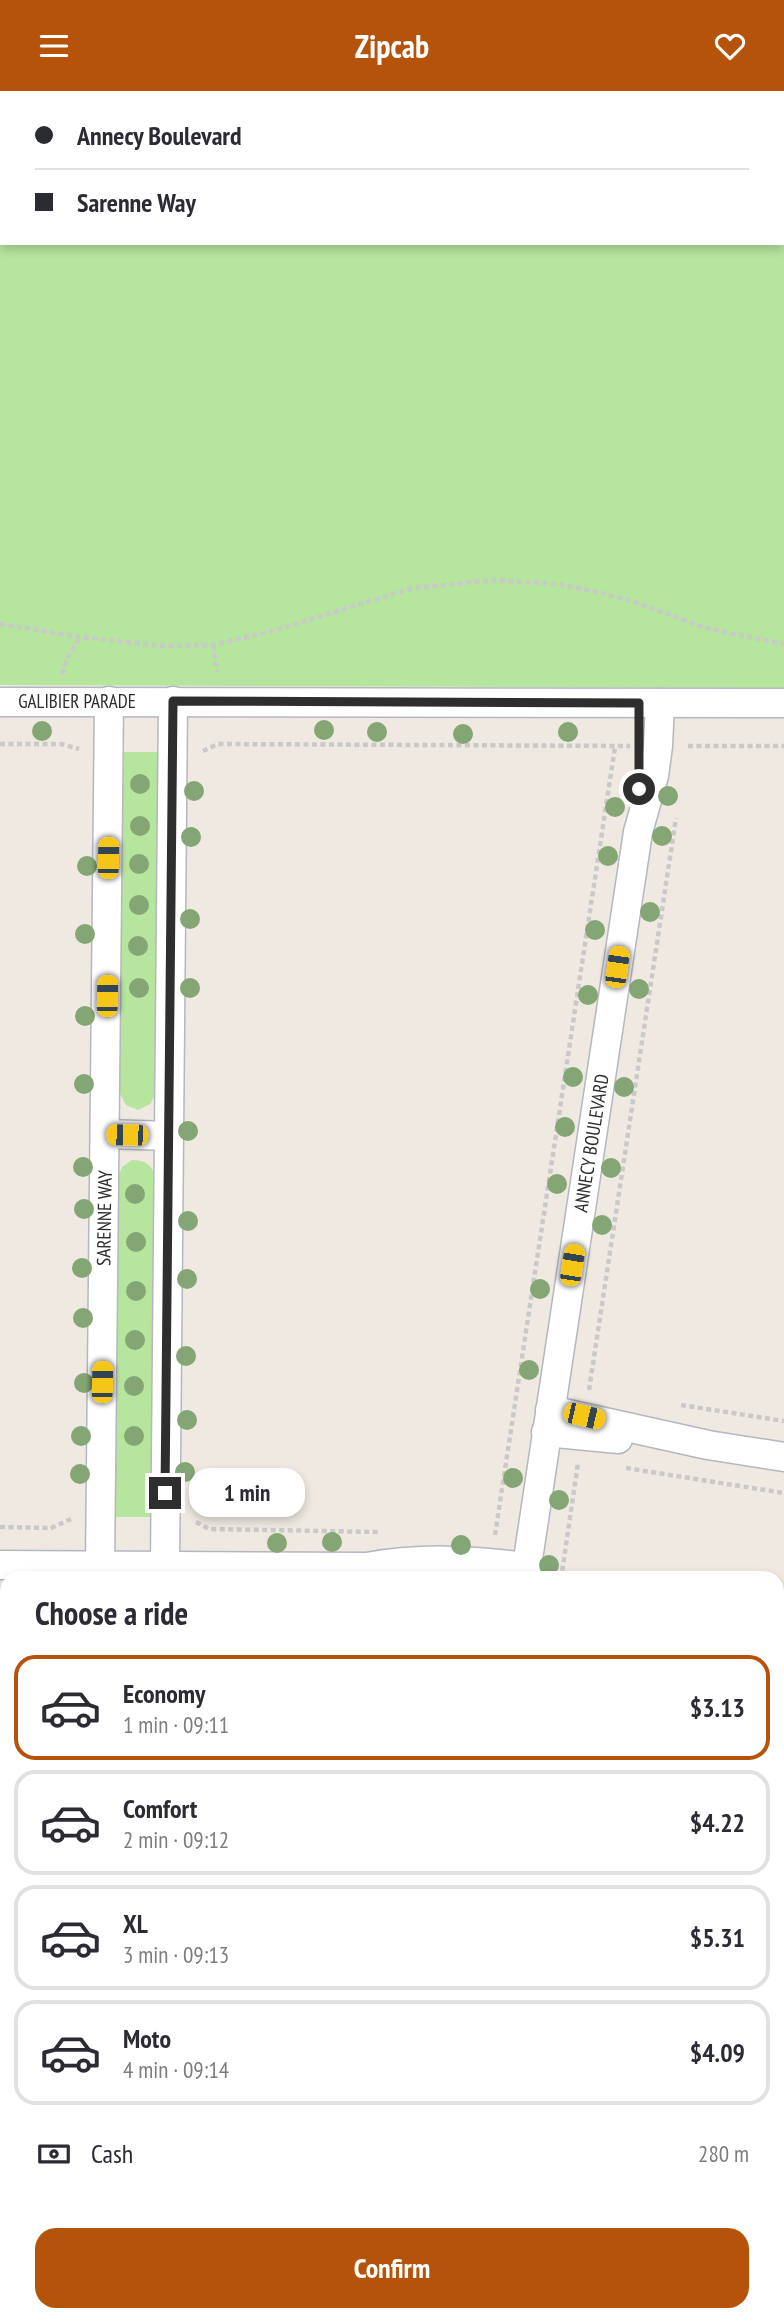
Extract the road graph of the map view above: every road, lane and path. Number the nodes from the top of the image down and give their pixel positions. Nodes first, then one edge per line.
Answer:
1 (0, 624) edge
2 (784, 644) edge
3 (108, 701) junction
4 (173, 701) junction
5 (0, 702) edge
6 (649, 703) junction
7 (784, 703) edge
8 (0, 744) edge
9 (638, 746) junction
10 (687, 746) junction
11 (784, 746) edge
12 (108, 748) junction
13 (174, 748) junction
14 (685, 759) dead end
15 (677, 814) dead end
16 (106, 1134) junction
17 (169, 1136) junction
18 (589, 1391) dead end
19 (548, 1421) junction
20 (784, 1457) edge
21 (617, 1467) dead end
22 (784, 1493) edge
23 (72, 1519) dead end
24 (0, 1527) edge
25 (490, 1562) junction
26 (0, 1566) edge
27 (100, 1567) junction
28 (165, 1567) junction
29 (367, 1567) junction
30 (382, 1571) edge
31 (519, 1571) edge
32 (526, 1571) edge

1 - 2 path
3 - 4 street, GALIBIER PARADE
3 - 5 street, GALIBIER PARADE
3 - 12 street, SARENNE WAY
4 - 6 street, GALIBIER PARADE
4 - 13 street
6 - 7 street, GALIBIER PARADE
6 - 9 street, ANNECY BOULEVARD
8 - 12 path
9 - 10 path
9 - 13 path
9 - 19 street, ANNECY BOULEVARD
9 - 25 path
10 - 11 path
10 - 14 path
12 - 16 street, SARENNE WAY
13 - 17 street
15 - 18 path
16 - 17 street
16 - 27 street, SARENNE WAY
17 - 28 street
19 - 20 street
19 - 32 street, ANNECY BOULEVARD
21 - 22 path
23 - 24 path
25 - 29 street
25 - 31 street
26 - 27 street
27 - 28 street
28 - 29 street
29 - 30 street

